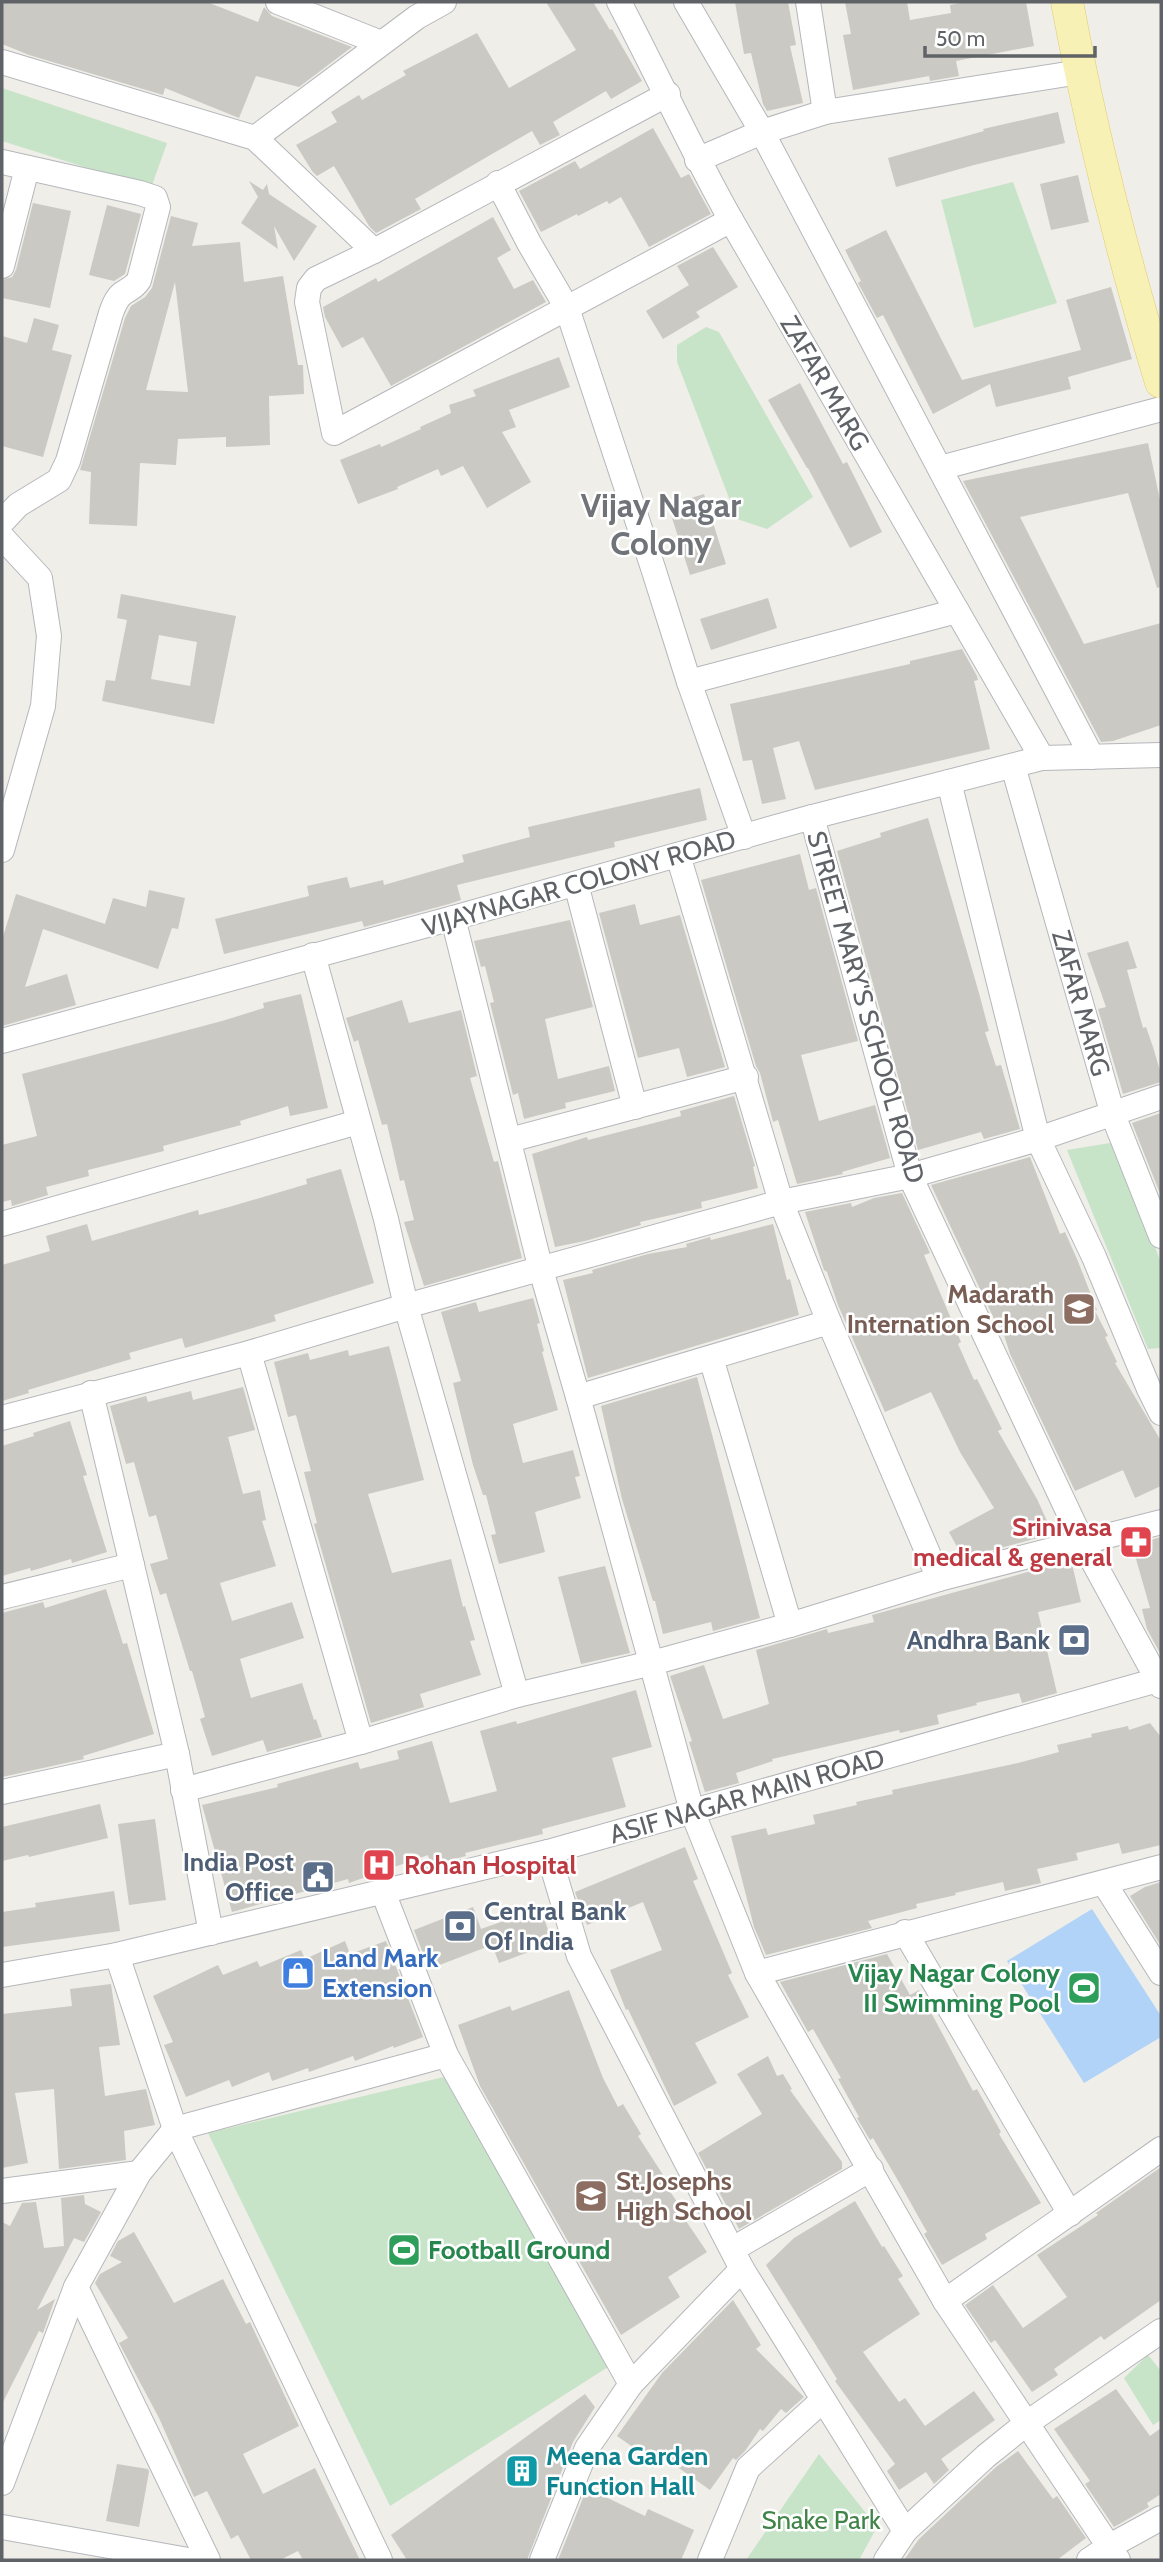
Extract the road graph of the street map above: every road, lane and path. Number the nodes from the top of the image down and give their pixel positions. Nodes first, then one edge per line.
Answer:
1 (278, 2) edge
2 (444, 2) edge
3 (619, 2) edge
4 (686, 2) edge
5 (808, 2) edge
6 (1067, 2) edge
7 (413, 9) edge
8 (381, 43) junction
9 (2, 62) edge
10 (1080, 72) junction
11 (668, 94) junction
12 (825, 112) junction
13 (762, 132) junction
14 (256, 138) junction
15 (697, 160) junction
16 (2, 162) edge
17 (27, 168) junction
18 (498, 183) junction
19 (731, 220) junction
20 (374, 251) junction
21 (2, 266) edge
22 (567, 308) junction
23 (1161, 382) edge
24 (1161, 408) edge
25 (940, 468) junction
26 (2, 522) edge
27 (2, 537) edge
28 (957, 611) junction
29 (689, 682) junction
30 (1161, 755) edge
31 (1092, 757) junction
32 (1042, 758) junction
33 (1013, 766) junction
34 (949, 782) junction
35 (812, 817) junction
36 (744, 836) junction
37 (2, 850) edge
38 (678, 855) junction
39 (576, 884) junction
40 (453, 919) junction
41 (313, 955) junction
42 (2, 1041) edge
43 (746, 1077) junction
44 (1161, 1097) edge
45 (635, 1107) junction
46 (1113, 1115) junction
47 (358, 1122) junction
48 (1038, 1139) junction
49 (510, 1140) junction
50 (911, 1176) junction
51 (781, 1202) junction
52 (2, 1224) edge
53 (1161, 1236) edge
54 (541, 1270) junction
55 (406, 1306) junction
56 (829, 1322) junction
57 (249, 1353) junction
58 (711, 1358) junction
59 (1155, 1388) edge
60 (91, 1394) junction
61 (578, 1397) junction
62 (1161, 1413) edge
63 (2, 1418) edge
64 (1161, 1522) edge
65 (1082, 1541) junction
66 (132, 1565) junction
67 (939, 1579) junction
68 (2, 1597) edge
69 (790, 1625) junction
70 (652, 1663) junction
71 (1160, 1682) edge
72 (517, 1695) junction
73 (361, 1742) junction
74 (177, 1754) junction
75 (183, 1790) junction
76 (2, 1792) edge
77 (692, 1811) junction
78 (548, 1852) junction
79 (1161, 1867) edge
80 (1104, 1883) junction
81 (383, 1892) junction
82 (905, 1932) junction
83 (211, 1933) junction
84 (117, 1955) junction
85 (757, 1973) junction
86 (1161, 1973) edge
87 (2, 1975) edge
88 (446, 2055) junction
89 (175, 2129) junction
90 (1161, 2149) edge
91 (871, 2169) junction
92 (139, 2173) junction
93 (2, 2191) edge
94 (1070, 2214) junction
95 (737, 2259) junction
96 (76, 2287) junction
97 (945, 2301) junction
98 (1161, 2331) edge
99 (631, 2384) junction
100 (824, 2400) junction
101 (1027, 2423) junction
102 (2, 2483) edge
103 (1161, 2518) edge
104 (2, 2527) edge
105 (905, 2531) junction
106 (1114, 2553) edge
107 (187, 2560) edge
108 (208, 2560) edge
109 (380, 2560) edge
110 (542, 2560) edge
111 (710, 2560) edge
112 (886, 2560) edge
113 (1089, 2560) edge

1 - 8 street
2 - 7 street
3 - 11 street, ZAFAR MARG
4 - 13 street
5 - 12 street
6 - 10 main road
7 - 8 street
8 - 14 street
9 - 14 street
10 - 12 street
10 - 23 main road
11 - 15 street, ZAFAR MARG
11 - 18 street
12 - 13 street
13 - 15 street
13 - 25 street
14 - 20 street
15 - 19 street, ZAFAR MARG
16 - 17 street
17 - 21 street
17 - 26 street
18 - 20 street
18 - 22 street
19 - 22 street
19 - 28 street, ZAFAR MARG
20 - 22 street
22 - 29 street
24 - 25 street
25 - 31 street
27 - 37 street
28 - 29 street
28 - 32 street, ZAFAR MARG
29 - 36 street
30 - 31 street, VIJAYNAGAR COLONY ROAD
31 - 32 street, VIJAYNAGAR COLONY ROAD
32 - 33 street, VIJAYNAGAR COLONY ROAD
33 - 34 street, VIJAYNAGAR COLONY ROAD
33 - 46 street, ZAFAR MARG
34 - 35 street, VIJAYNAGAR COLONY ROAD
34 - 48 street
35 - 36 street, VIJAYNAGAR COLONY ROAD
35 - 50 street, STREET MARY'S SCHOOL ROAD
36 - 38 street, VIJAYNAGAR COLONY ROAD
38 - 39 street, VIJAYNAGAR COLONY ROAD
38 - 43 street
39 - 40 street, VIJAYNAGAR COLONY ROAD
39 - 45 street
40 - 41 street, VIJAYNAGAR COLONY ROAD
40 - 49 street
41 - 42 street, VIJAYNAGAR COLONY ROAD
41 - 47 street
43 - 45 street
43 - 51 street
44 - 46 street
45 - 49 street
46 - 48 street
46 - 53 street, ZAFAR MARG
47 - 52 street
47 - 55 street
48 - 50 street
48 - 59 street
49 - 54 street
50 - 51 street
50 - 65 street, STREET MARY'S SCHOOL ROAD
51 - 54 street
51 - 56 street
54 - 55 street
54 - 61 street
55 - 57 street
55 - 72 street
56 - 58 street
56 - 67 street
57 - 60 street
57 - 73 street
58 - 61 street
58 - 69 street
59 - 62 street
60 - 63 street
60 - 66 street
61 - 70 street
64 - 65 street
65 - 67 street
65 - 71 street, STREET MARY'S SCHOOL ROAD
66 - 68 street
66 - 74 street
67 - 69 street
69 - 70 street
70 - 72 street
70 - 77 street
71 - 77 street, ASIF NAGAR MAIN ROAD
72 - 73 street
73 - 75 street
74 - 75 street
74 - 76 street
75 - 83 street
77 - 78 street, ASIF NAGAR MAIN ROAD
77 - 85 street
78 - 81 street, ASIF NAGAR MAIN ROAD
78 - 95 street
79 - 80 street
80 - 82 street
80 - 86 street
81 - 83 street, ASIF NAGAR MAIN ROAD
81 - 88 street
82 - 85 street
82 - 94 street
83 - 84 street, ASIF NAGAR MAIN ROAD
84 - 87 street, ASIF NAGAR MAIN ROAD
84 - 89 street
85 - 91 street
88 - 89 street
88 - 99 street
89 - 92 street
89 - 109 street
90 - 94 street
91 - 95 street
91 - 97 street
92 - 93 street
92 - 96 street
94 - 97 street
95 - 99 street
95 - 100 street
96 - 102 street
96 - 108 street
97 - 101 street
98 - 101 street
99 - 110 street
100 - 105 street
100 - 111 street
101 - 105 street
101 - 106 street
103 - 106 street
104 - 107 street
105 - 112 street
106 - 113 street

